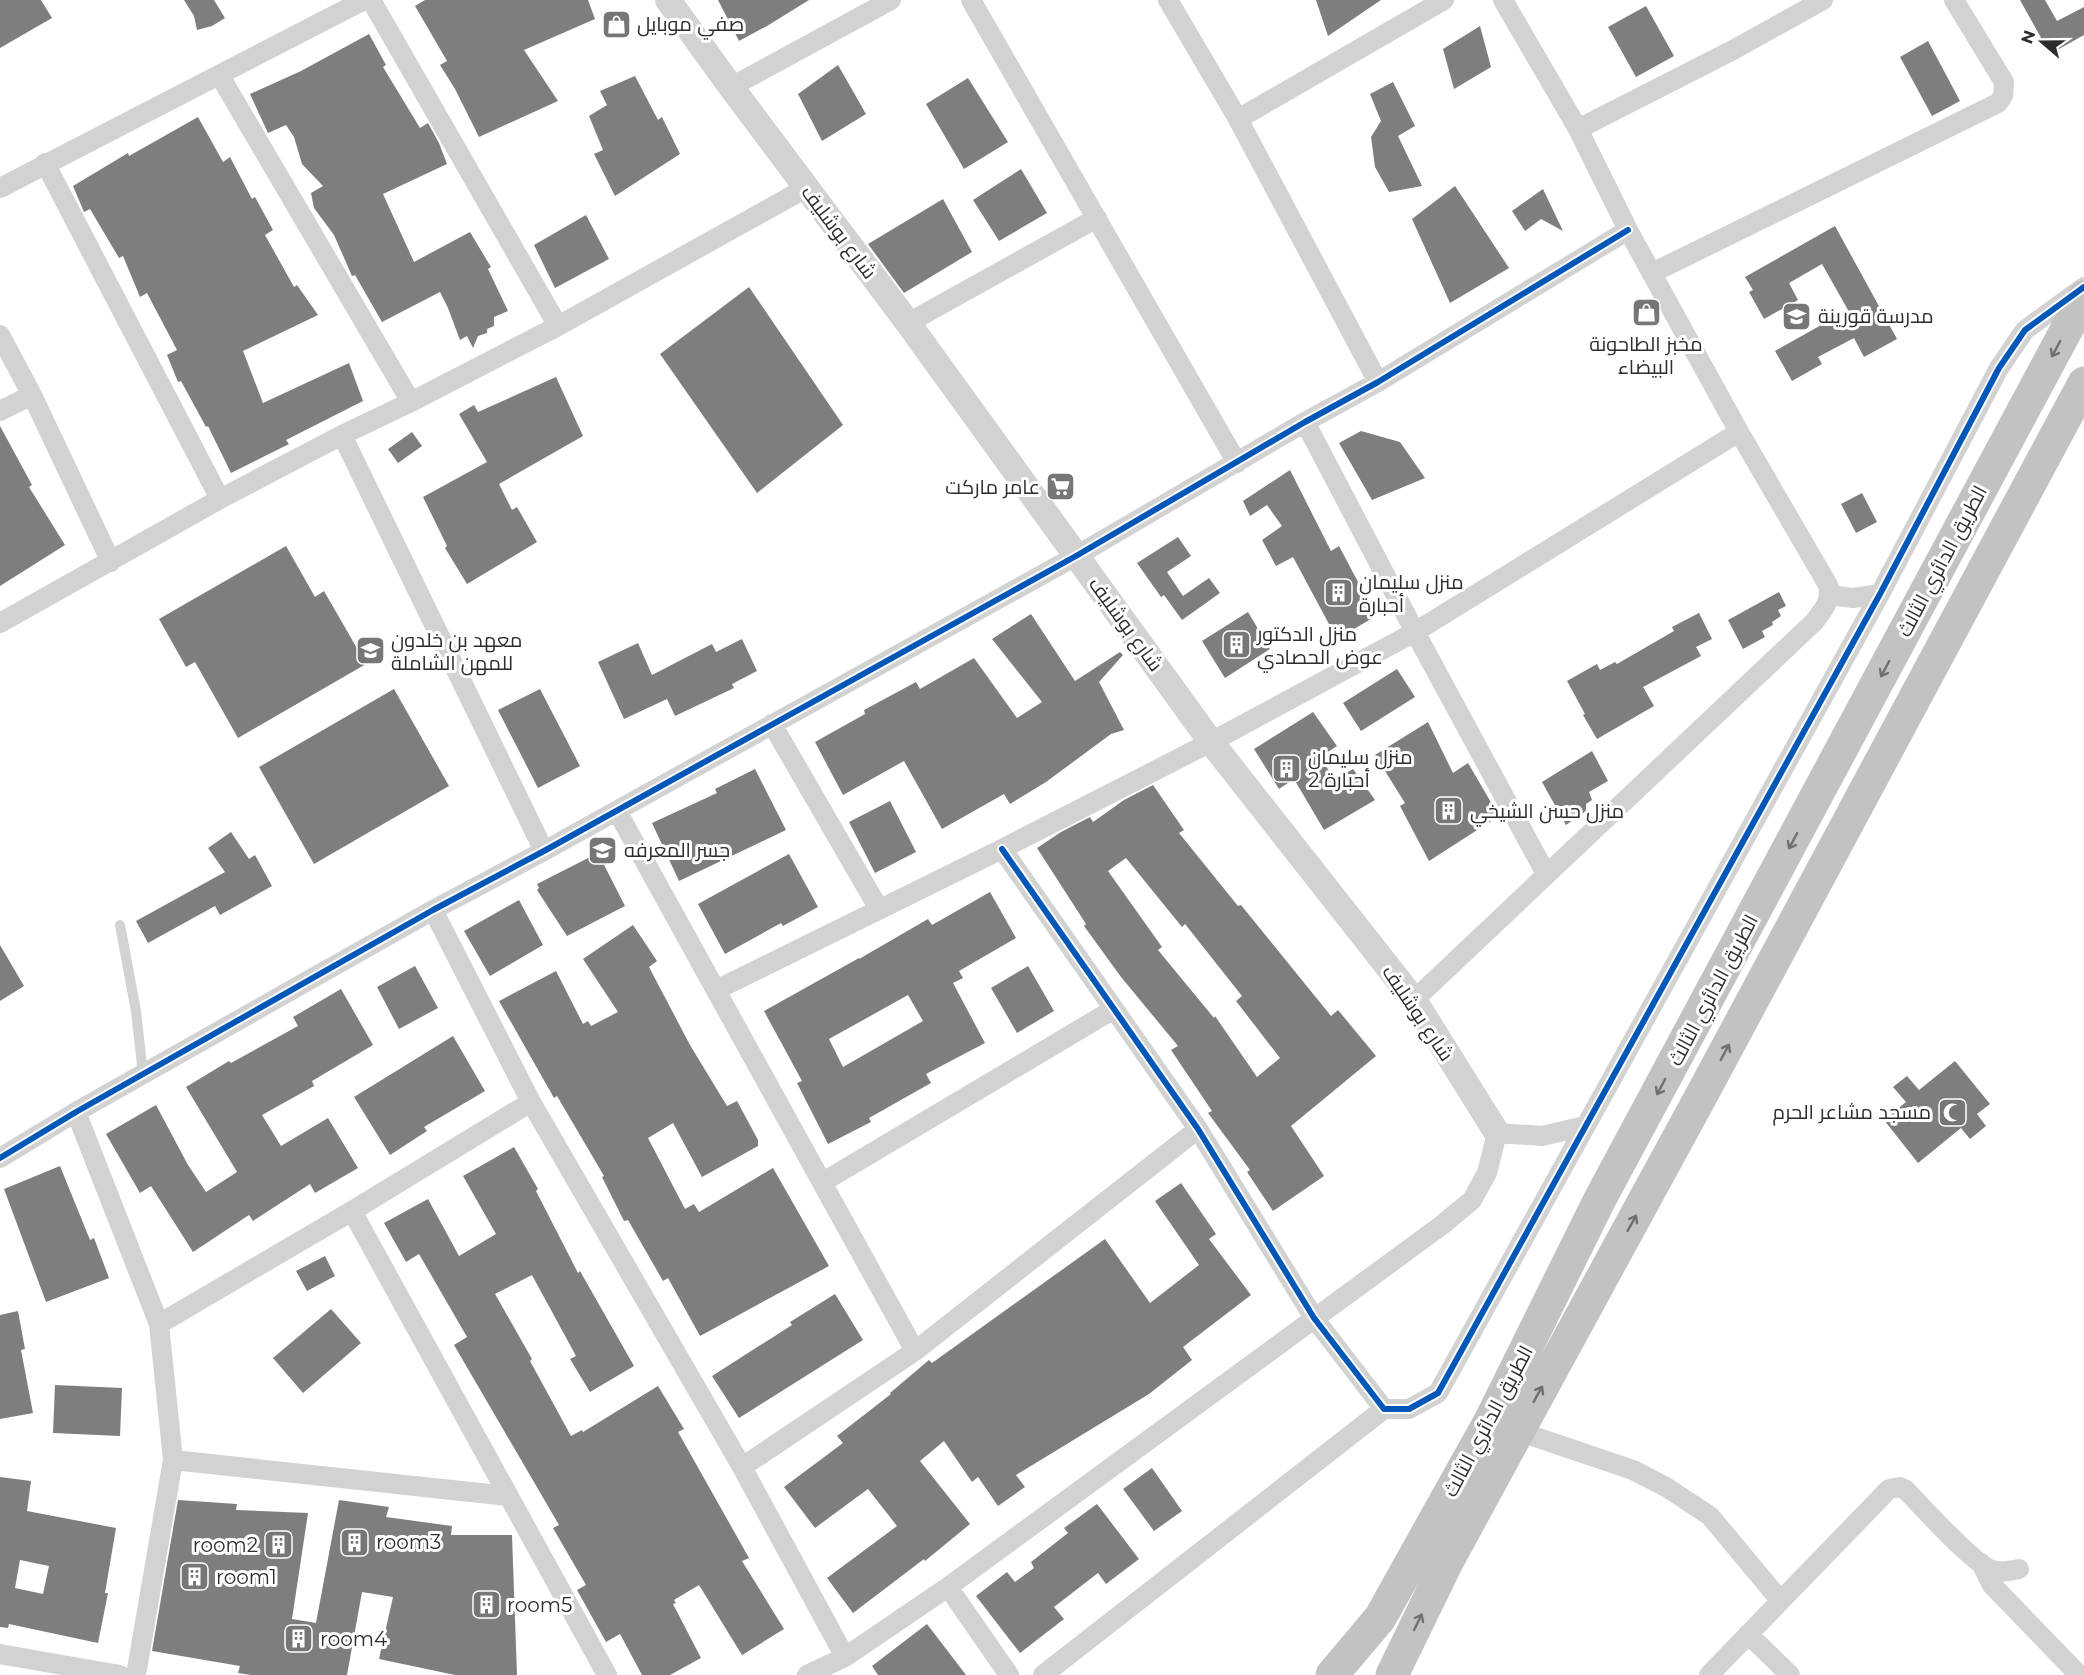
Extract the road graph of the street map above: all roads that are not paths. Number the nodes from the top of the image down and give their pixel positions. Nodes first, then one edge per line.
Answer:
1 (364, 0) edge
2 (371, 0) edge
3 (668, 0) edge
4 (891, 0) edge
5 (971, 0) edge
6 (1168, 0) edge
7 (1444, 0) edge
8 (1503, 0) edge
9 (1822, 0) edge
10 (1954, 0) edge
11 (220, 76) junction
12 (730, 87) junction
13 (1238, 119) junction
14 (1578, 129) junction
15 (45, 163) junction
16 (0, 188) edge
17 (806, 188) junction
18 (1097, 218) junction
19 (1628, 230) junction
20 (1652, 273) junction
21 (2084, 286) edge
22 (2084, 297) edge
23 (908, 323) junction
24 (558, 326) junction
25 (0, 335) edge
26 (1378, 382) junction
27 (2084, 383) edge
28 (32, 395) junction
29 (411, 402) junction
30 (0, 411) edge
31 (1305, 422) junction
32 (1739, 432) junction
33 (342, 435) junction
34 (1238, 463) junction
35 (220, 499) junction
36 (1076, 556) junction
37 (111, 562) junction
38 (1830, 594) junction
39 (1880, 594) junction
40 (0, 623) edge
41 (1414, 632) junction
42 (772, 724) junction
43 (1211, 742) junction
44 (617, 811) junction
45 (1002, 849) junction
46 (544, 851) junction
47 (1546, 874) junction
48 (879, 909) junction
49 (433, 910) junction
50 (120, 925) dead end
51 (717, 990) junction
52 (1414, 1000) junction
53 (1114, 1009) junction
54 (144, 1074) junction
55 (531, 1102) junction
56 (76, 1112) junction
57 (1585, 1126) junction
58 (1198, 1129) junction
59 (1497, 1133) junction
60 (0, 1158) edge
61 (823, 1182) junction
62 (352, 1211) junction
63 (1314, 1318) junction
64 (159, 1324) junction
65 (915, 1351) junction
66 (1384, 1409) junction
67 (1504, 1426) junction
68 (173, 1460) junction
69 (742, 1467) junction
70 (508, 1496) junction
71 (1981, 1563) junction
72 (2019, 1569) dead end
73 (948, 1587) junction
74 (1780, 1600) junction
75 (1748, 1635) junction
76 (0, 1654) edge
77 (845, 1657) junction
78 (120, 1675) edge
79 (136, 1675) edge
80 (608, 1675) edge
81 (807, 1675) edge
82 (1010, 1675) edge
83 (1043, 1675) edge
84 (1332, 1675) edge
85 (1392, 1675) edge
86 (1709, 1675) edge
87 (1790, 1675) edge
88 (2079, 1675) edge

1 - 11 street
2 - 24 street
3 - 12 street, شارع بوشليف
4 - 12 street
5 - 18 street
6 - 13 street
7 - 13 street
8 - 14 street
9 - 14 street
10 - 20 street
11 - 15 street
11 - 29 street
12 - 17 street, شارع بوشليف
13 - 26 street
14 - 19 street
15 - 16 street
15 - 35 street
17 - 23 street, شارع بوشليف
17 - 24 street
18 - 23 street
18 - 34 street
19 - 20 street
19 - 26 street
20 - 32 street
21 - 39 street
22 -> 67 highway, الطريق الدائري الثالث
23 - 36 street, شارع بوشليف
24 - 29 street
25 - 28 street
26 - 31 street
67 -> 27 highway, الطريق الدائري الثالث
28 - 30 street
28 - 37 street
29 - 33 street
31 - 34 street
31 - 41 street
32 - 38 street
32 - 41 street
33 - 35 street
33 - 46 street
34 - 36 street
35 - 37 street
36 - 42 street
36 - 43 street, شارع بوشليف
37 - 40 street
38 - 39 street
38 - 47 street
39 - 57 street
41 - 43 street
41 - 47 street
42 - 44 street
42 - 48 street
43 - 45 street
43 - 52 street, شارع بوشليف
44 - 46 street
44 - 51 street
45 - 48 street
45 - 53 street
46 - 49 street
47 - 52 street
48 - 51 street
49 - 54 street
49 - 55 street
50 - 54 lane
51 - 61 street
52 - 59 street, شارع بوشليف
53 - 58 street
53 - 61 street
54 - 56 street
55 - 62 street
55 - 69 street
56 - 60 street
56 - 64 street
57 - 59 street
57 - 66 street
58 - 63 street
58 - 65 street
59 - 63 street
61 - 65 street
62 - 64 street
62 - 70 street
63 - 66 street
63 - 73 street
64 - 68 street
65 - 69 street
66 - 83 street
67 - 74 street
67 - 84 highway, الطريق الدائري الثالث
85 -> 67 highway, الطريق الدائري الثالث
68 - 70 street
68 - 79 street
69 - 77 street
70 - 80 street
71 - 72 street
71 - 74 street
71 - 88 street
73 - 77 street
73 - 82 street
74 - 75 street
75 - 86 street
75 - 87 street
76 - 78 street
77 - 81 street

